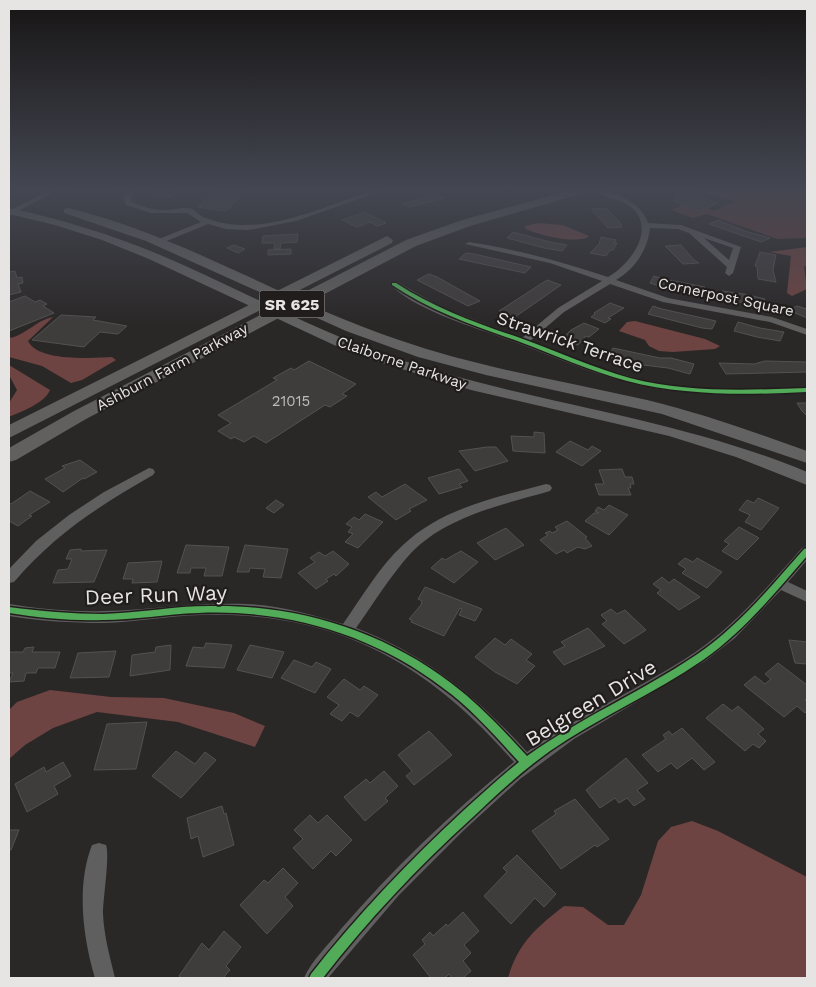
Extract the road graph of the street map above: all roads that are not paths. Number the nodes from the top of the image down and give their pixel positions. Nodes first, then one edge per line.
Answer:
1 (98, 234) edge
2 (135, 234) edge
3 (178, 234) edge
4 (402, 234) edge
5 (434, 234) edge
6 (643, 234) edge
7 (695, 234) edge
8 (701, 234) edge
9 (157, 243) junction
10 (469, 244) dead end
11 (609, 281) junction
12 (394, 284) dead end
13 (278, 296) junction
14 (294, 303) junction
15 (256, 305) junction
16 (274, 314) junction
17 (807, 332) edge
18 (523, 342) junction
19 (807, 390) edge
20 (9, 432) edge
21 (9, 456) edge
22 (807, 457) edge
23 (149, 472) dead end
24 (807, 479) edge
25 (546, 488) dead end
26 (807, 550) edge
27 (9, 578) edge
28 (778, 583) junction
29 (807, 597) edge
30 (9, 610) edge
31 (346, 631) junction
32 (526, 763) junction
33 (99, 852) dead end
34 (105, 978) edge
35 (315, 978) edge

1 - 15 main road, Claiborne Parkway
2 - 9 main road, Claiborne Parkway
3 - 9 street
4 - 13 main road, Ashburn Farm Parkway / SR 625
5 - 14 main road, Ashburn Farm Parkway / SR 625
6 - 11 street
7 - 8 street
9 - 13 main road, Claiborne Parkway
10 - 11 street, Cornerpost Square
11 - 17 street, Cornerpost Square
11 - 18 street
12 - 18 street, Strawrick Terrace
13 - 14 main road, Claiborne Parkway
13 - 15 main road, Ashburn Farm Parkway / SR 625
14 - 16 main road, Ashburn Farm Parkway / SR 625
14 - 22 main road, Claiborne Parkway
15 - 16 main road, Claiborne Parkway
15 - 20 main road, Ashburn Farm Parkway / SR 625
16 - 21 main road, Ashburn Farm Parkway / SR 625
16 - 24 main road, Claiborne Parkway
18 - 19 street, Strawrick Terrace
23 - 27 street
25 - 31 street
26 - 28 street, Belgreen Drive
28 - 29 street
28 - 32 street, Belgreen Drive
30 - 31 street, Deer Run Way
31 - 32 street, Deer Run Way
32 - 35 street, Belgreen Drive
33 - 34 street

